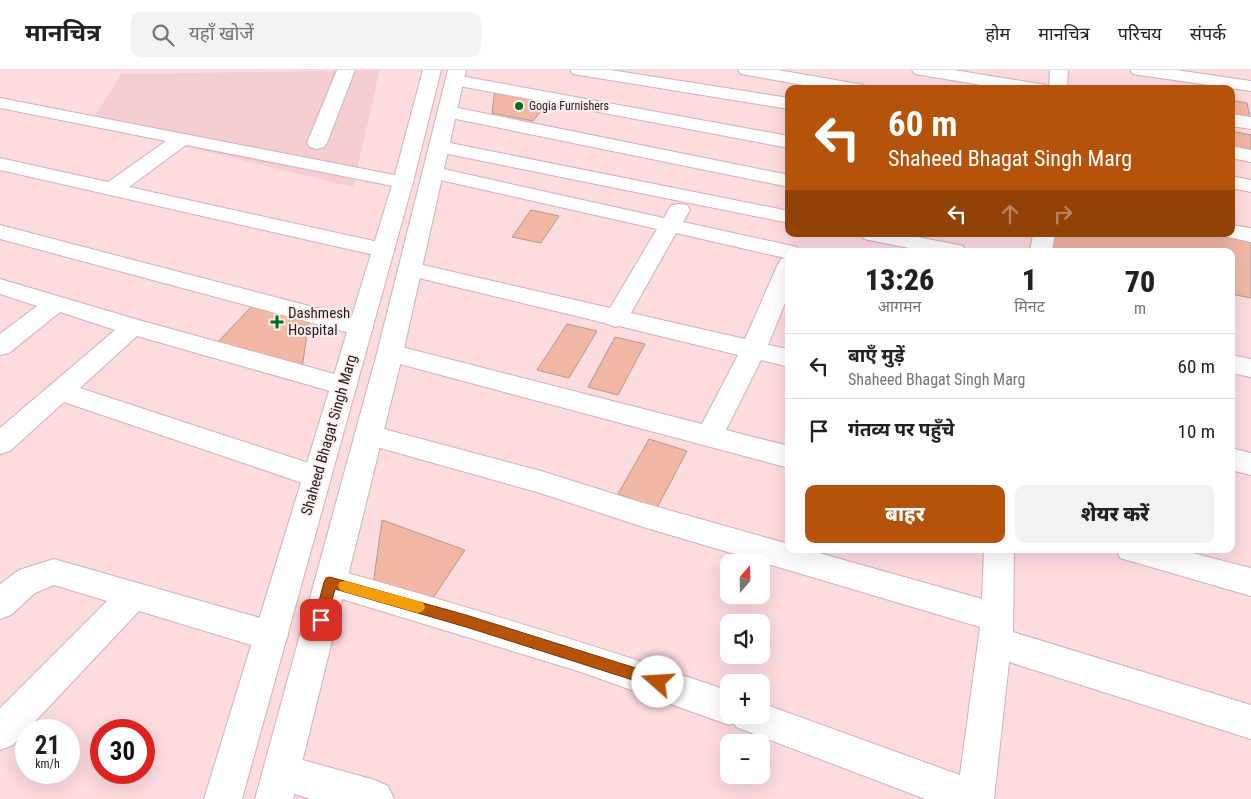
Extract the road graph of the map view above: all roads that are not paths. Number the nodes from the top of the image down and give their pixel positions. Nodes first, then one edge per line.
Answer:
1 (346, 70) edge
2 (580, 70) edge
3 (747, 70) edge
4 (858, 70) edge
5 (921, 70) edge
6 (1059, 70) edge
7 (1139, 70) edge
8 (448, 73) edge
9 (1205, 79) edge
10 (836, 85) edge
11 (855, 85) edge
12 (1015, 85) edge
13 (1058, 85) edge
14 (1251, 86) edge
15 (0, 103) edge
16 (785, 103) edge
17 (448, 112) junction
18 (1235, 121) edge
19 (1251, 123) edge
20 (724, 130) junction
21 (182, 139) junction
22 (785, 141) edge
23 (317, 143) dead end
24 (1235, 153) edge
25 (1251, 156) edge
26 (437, 160) junction
27 (0, 164) edge
28 (703, 164) junction
29 (785, 180) edge
30 (403, 182) junction
31 (1235, 183) edge
32 (1251, 186) edge
33 (112, 189) junction
34 (686, 197) junction
35 (785, 216) edge
36 (670, 226) junction
37 (1235, 231) edge
38 (0, 232) edge
39 (1251, 235) edge
40 (887, 237) edge
41 (940, 248) edge
42 (383, 250) junction
43 (785, 251) edge
44 (410, 269) junction
45 (785, 274) edge
46 (0, 286) edge
47 (54, 304) junction
48 (615, 319) junction
49 (133, 327) junction
50 (361, 328) junction
51 (0, 348) edge
52 (753, 351) junction
53 (390, 353) junction
54 (785, 357) edge
55 (1235, 365) edge
56 (1251, 368) edge
57 (344, 386) junction
58 (60, 392) junction
59 (369, 435) junction
60 (709, 436) junction
61 (0, 444) edge
62 (785, 456) edge
63 (1235, 460) edge
64 (1251, 464) edge
65 (317, 477) junction
66 (999, 553) edge
67 (1146, 553) edge
68 (330, 582) junction
69 (1251, 582) edge
70 (134, 595) junction
71 (0, 605) edge
72 (997, 630) junction
73 (271, 636) junction
74 (720, 705) edge
75 (1251, 722) edge
76 (770, 723) edge
77 (0, 733) edge
78 (278, 785) edge
79 (223, 799) edge
80 (375, 799) edge
81 (975, 799) edge

1 - 23 street
2 - 16 street
3 - 10 street
4 - 11 street
5 - 12 street
6 - 13 street
7 - 9 street
8 - 17 street
8 - 20 street
8 - 30 street, Shaheed Bhagat Singh Marg
9 - 14 street
15 - 21 street
17 - 26 street
17 - 28 street
18 - 19 street
20 - 22 street
20 - 28 street
21 - 30 street
21 - 33 street
24 - 25 street
26 - 34 street
26 - 36 street
26 - 44 street
27 - 33 street
28 - 29 street
28 - 34 street
30 - 42 street, Shaheed Bhagat Singh Marg
31 - 32 street
33 - 42 street
34 - 35 street
34 - 36 street
36 - 43 street
36 - 48 street
37 - 39 street
38 - 50 street
40 - 41 street
42 - 50 street, Shaheed Bhagat Singh Marg
44 - 48 street
44 - 53 street
45 - 52 street
46 - 47 street
47 - 49 street
47 - 51 street
48 - 52 street
49 - 57 street
49 - 58 street
50 - 57 street, Shaheed Bhagat Singh Marg
52 - 54 street
52 - 60 street
53 - 59 street
53 - 60 street
55 - 56 street
57 - 65 street, Shaheed Bhagat Singh Marg
58 - 61 street
58 - 65 street
59 - 68 street
59 - 72 street
60 - 62 street
63 - 64 street
65 - 73 street, Shaheed Bhagat Singh Marg
66 - 72 street
67 - 69 street
68 - 74 street
68 - 78 street
70 - 71 street
70 - 73 street
70 - 77 street
72 - 75 street
72 - 81 street
73 - 79 street, Shaheed Bhagat Singh Marg
76 - 81 street
78 - 80 street

